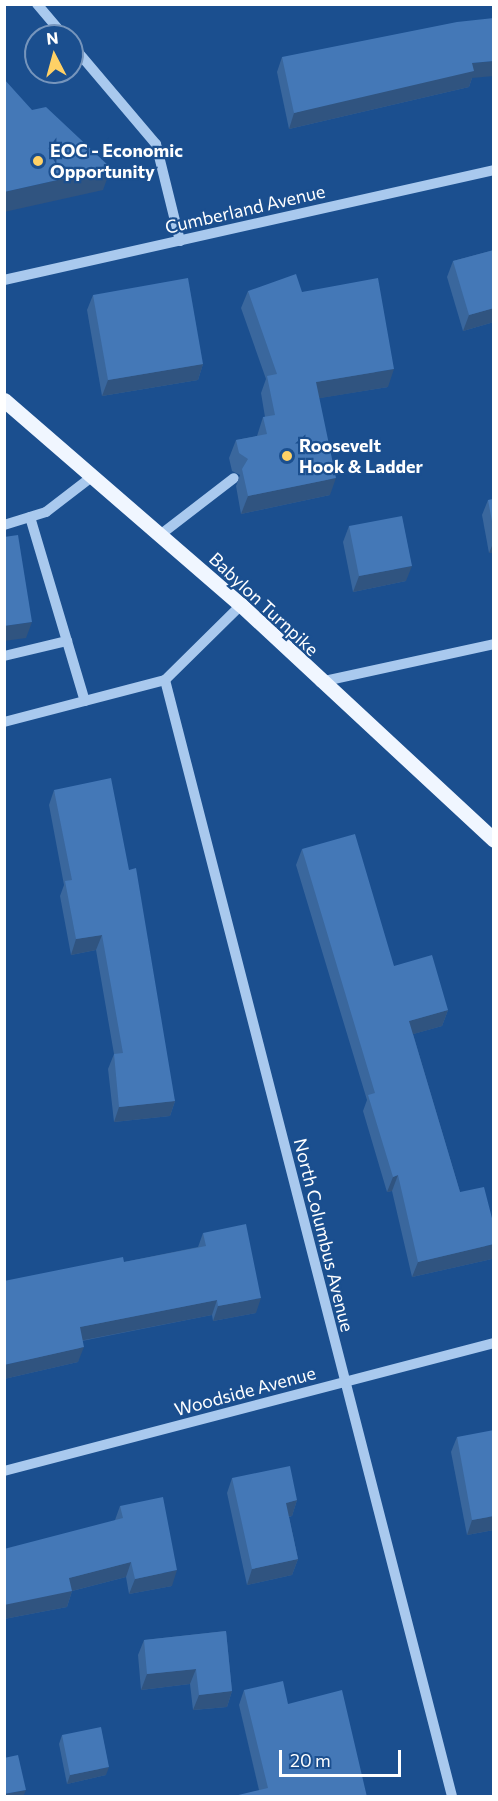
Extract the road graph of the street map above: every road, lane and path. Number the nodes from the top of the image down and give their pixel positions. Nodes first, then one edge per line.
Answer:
1 (37, 4) edge
2 (54, 24) edge
3 (84, 59) edge
4 (494, 170) edge
5 (180, 241) junction
6 (4, 280) edge
7 (4, 400) edge
8 (10, 413) edge
9 (93, 476) junction
10 (234, 478) dead end
11 (30, 517) junction
12 (4, 525) edge
13 (160, 535) junction
14 (241, 605) junction
15 (67, 641) junction
16 (494, 644) edge
17 (4, 656) edge
18 (165, 681) junction
19 (320, 682) junction
20 (85, 701) junction
21 (4, 722) edge
22 (494, 840) edge
23 (494, 1343) edge
24 (344, 1382) junction
25 (4, 1471) edge
26 (452, 1797) edge

1 - 2 street
3 - 5 street
4 - 5 street, Cumberland Avenue
5 - 6 street, Cumberland Avenue
7 - 8 main road, Babylon Turnpike
8 - 9 main road, Babylon Turnpike
9 - 11 street
9 - 13 main road, Babylon Turnpike
10 - 13 street
11 - 12 street
11 - 15 street
13 - 14 main road, Babylon Turnpike
14 - 18 street
14 - 19 main road, Babylon Turnpike
15 - 17 street
15 - 20 street
16 - 19 street
18 - 20 street
18 - 24 street, North Columbus Avenue
19 - 22 main road, Babylon Turnpike
20 - 21 street
23 - 24 street, Woodside Avenue
24 - 25 street, Woodside Avenue
24 - 26 street, North Columbus Avenue

